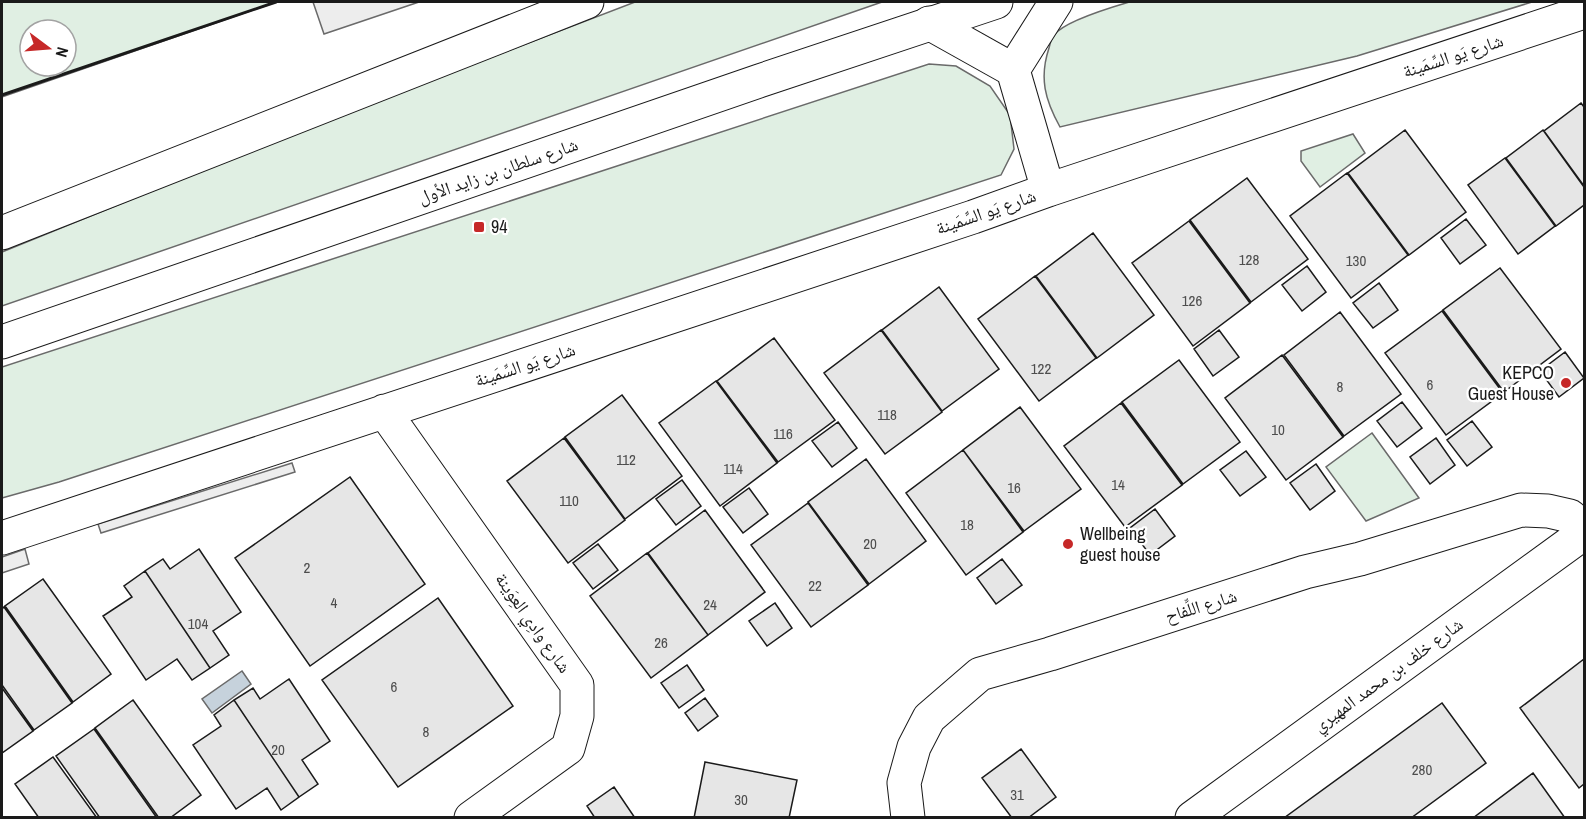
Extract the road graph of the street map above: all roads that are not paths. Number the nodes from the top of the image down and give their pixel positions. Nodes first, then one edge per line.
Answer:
1 (587, 2) edge
2 (996, 2) edge
3 (1056, 2) edge
4 (1584, 12) edge
5 (930, 24) junction
6 (1013, 70) junction
7 (1048, 190) junction
8 (2, 233) edge
9 (2, 342) edge
10 (384, 411) junction
11 (1584, 531) edge
12 (2, 538) edge
13 (471, 818) edge
14 (908, 818) edge
15 (1192, 818) edge

1 - 8 street
2 - 5 street, شارع سلطان بن زايد الأول
3 - 6 street
4 - 7 street, شارع يَو السِّمَينة
5 - 6 street
5 - 9 street, شارع سلطان بن زايد الأول
6 - 7 street, شارع يَو السِّمَينة
7 - 10 street, شارع يَو السِّمَينة
10 - 12 street, شارع يَو السِّمَينة
10 - 13 street, شارع وادِي العِوَينة
11 - 14 street, شارع اللِّفاح
11 - 15 street, شارع خلف بن محمد المهيري

